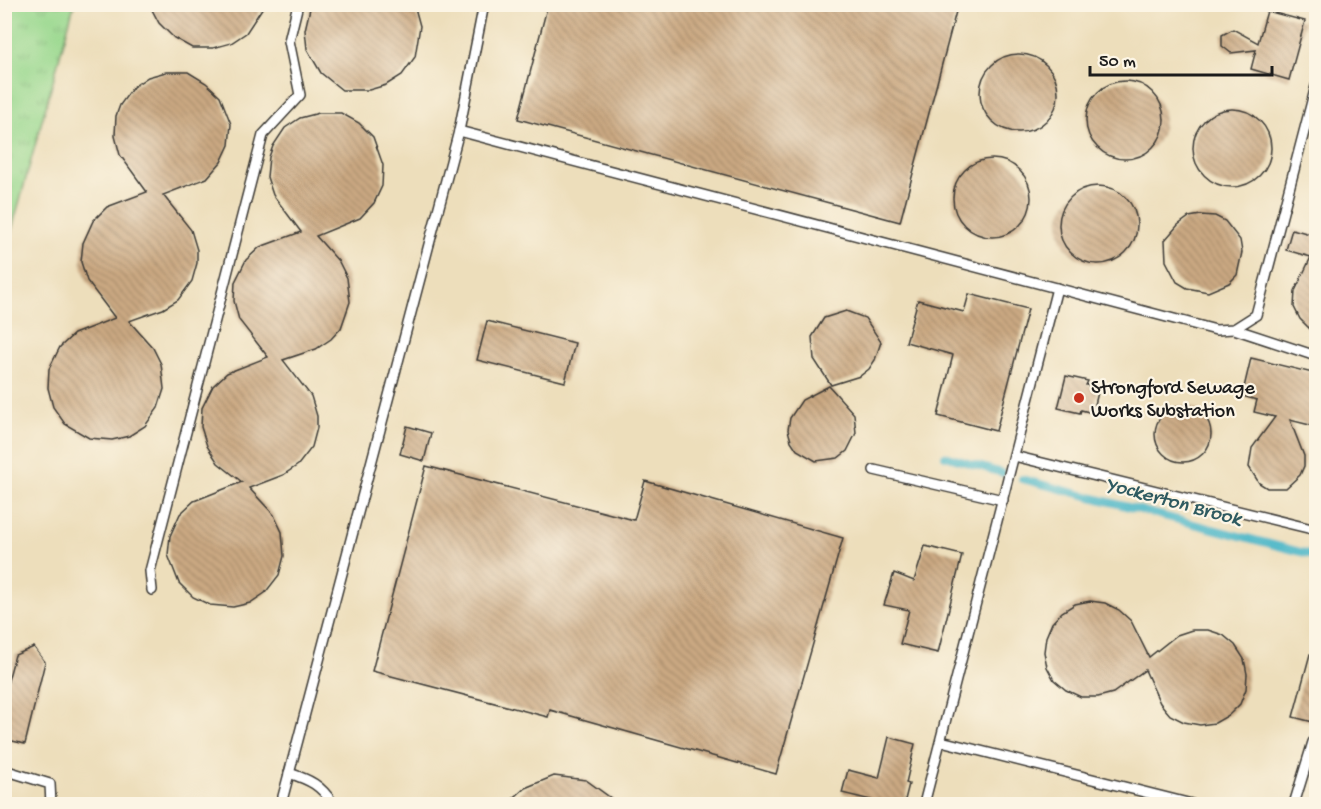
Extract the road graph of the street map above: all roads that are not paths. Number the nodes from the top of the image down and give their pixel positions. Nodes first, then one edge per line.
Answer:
1 (298, 4) edge
2 (484, 4) edge
3 (1317, 86) edge
4 (459, 131) junction
5 (1057, 288) junction
6 (1234, 329) junction
7 (1317, 356) edge
8 (1014, 456) junction
9 (874, 470) dead end
10 (1003, 500) junction
11 (1317, 530) edge
12 (153, 590) dead end
13 (941, 741) junction
14 (1313, 742) dead end
15 (4, 770) edge
16 (289, 773) junction
17 (51, 804) edge
18 (281, 804) edge
19 (333, 804) edge
20 (924, 804) edge
21 (1192, 804) edge
22 (1294, 804) edge

1 - 12 lane
2 - 4 lane
3 - 6 lane
4 - 5 lane
4 - 16 lane
5 - 6 lane
5 - 8 lane
6 - 7 lane
8 - 10 lane
8 - 11 lane
9 - 10 lane
10 - 13 lane
13 - 20 lane
13 - 21 lane
14 - 22 lane
15 - 17 lane
16 - 18 lane
16 - 19 lane

